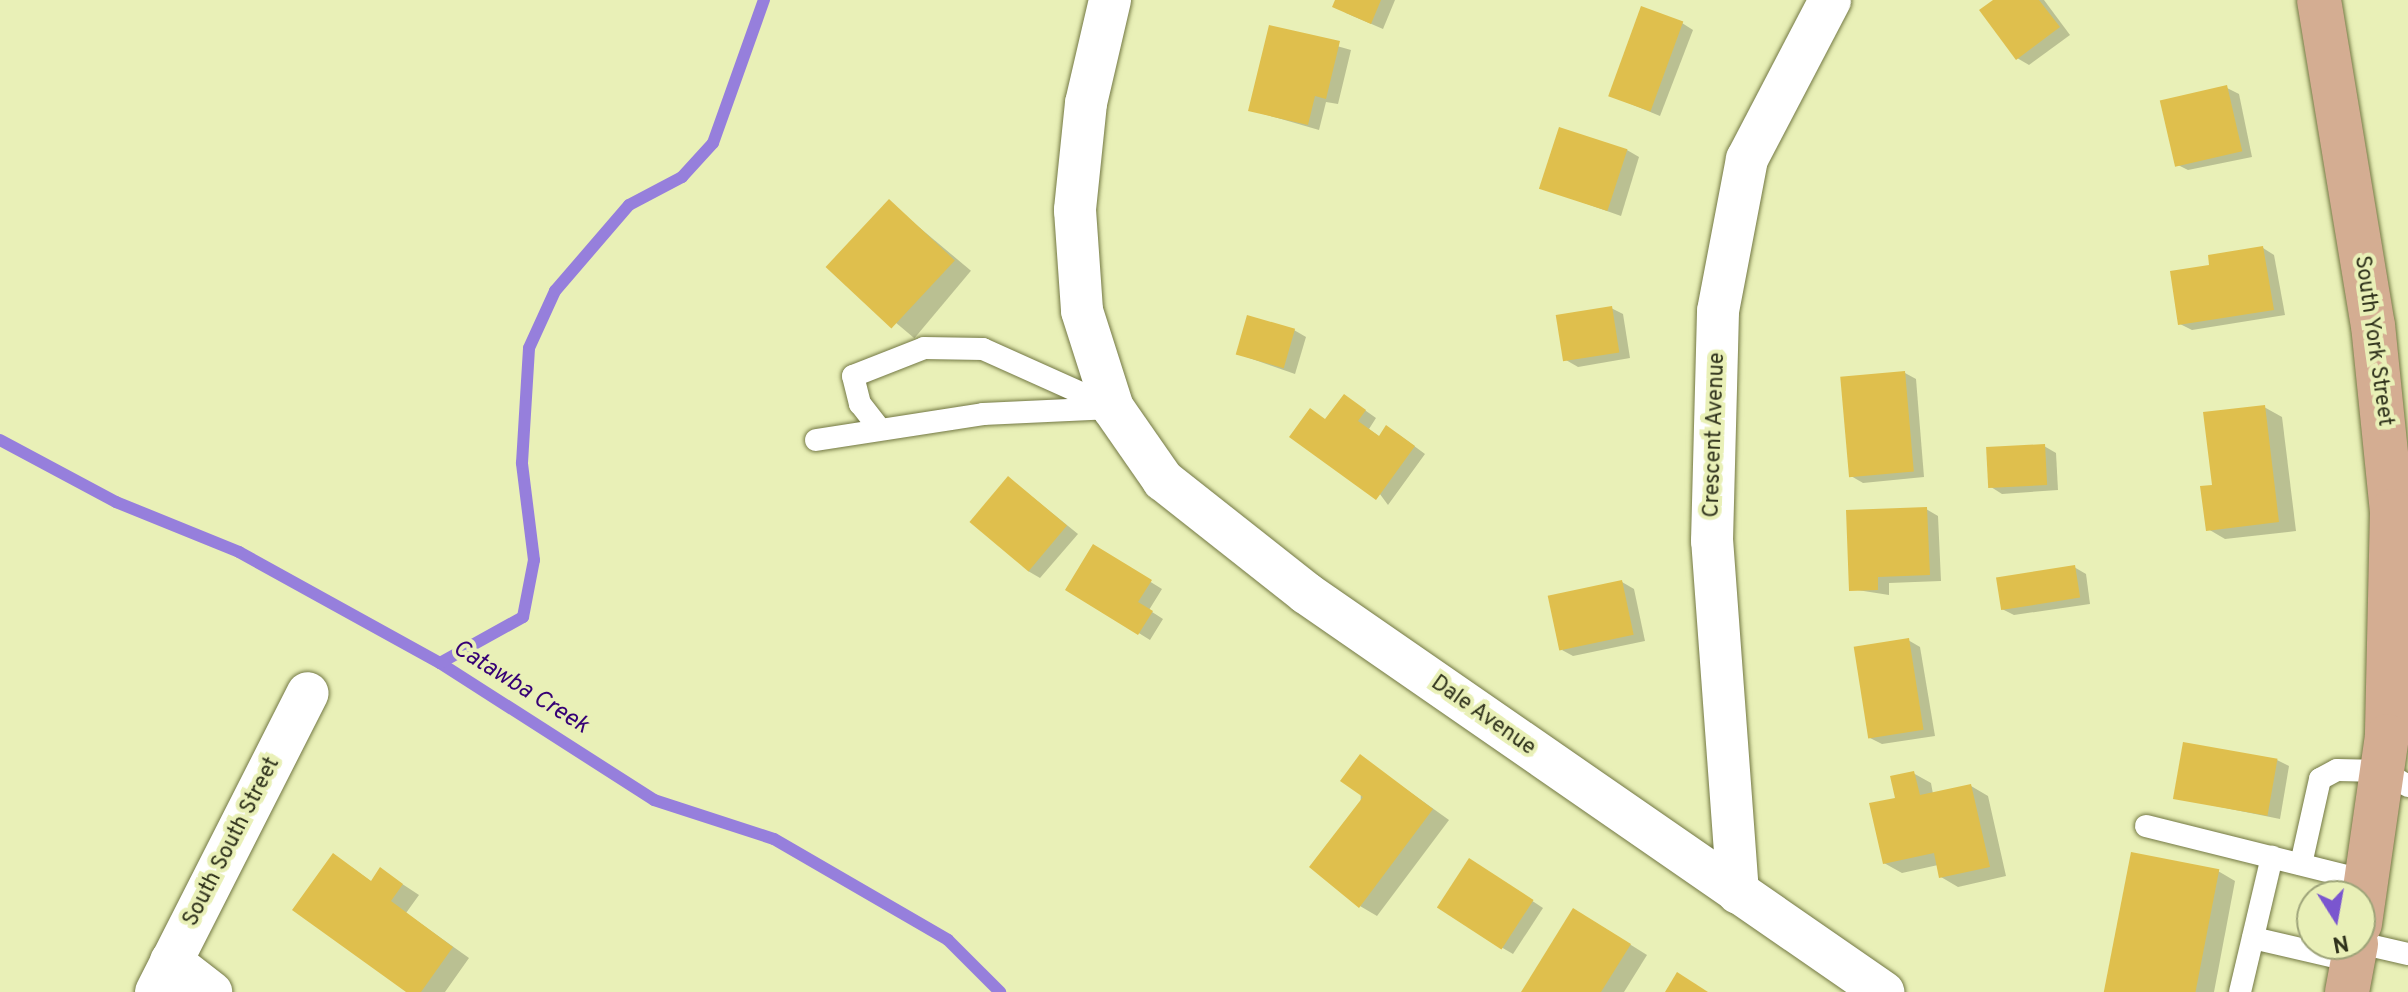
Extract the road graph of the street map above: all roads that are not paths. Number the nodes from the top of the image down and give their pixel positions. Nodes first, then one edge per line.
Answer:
1 (1110, 0) edge
2 (1830, 0) edge
3 (2319, 0) edge
4 (1113, 408) junction
5 (879, 428) junction
6 (816, 440) dead end
7 (2398, 451) edge
8 (2400, 608) edge
9 (2400, 653) edge
10 (308, 693) dead end
11 (2396, 778) edge
12 (2146, 826) dead end
13 (2272, 857) junction
14 (2301, 864) junction
15 (2363, 880) edge
16 (2367, 880) edge
17 (1738, 893) junction
18 (2253, 938) junction
19 (2296, 944) edge
20 (2376, 953) edge
21 (2408, 954) edge
22 (164, 976) edge
23 (211, 992) edge
24 (1883, 992) edge
25 (2240, 992) edge

1 - 4 street, Dale Avenue
2 - 17 street, Crescent Avenue
3 - 7 main road, South York Street
4 - 5 lane
4 - 5 lane
4 - 17 street, Dale Avenue
5 - 6 lane
7 - 8 main road, South York Street
8 - 9 main road, South York Street
9 - 11 main road, South York Street
10 - 22 street, South South Street
11 - 14 lane
11 - 16 main road, South York Street
12 - 13 lane
13 - 14 lane
13 - 18 lane
14 - 15 lane
17 - 24 street, Dale Avenue
18 - 19 lane
18 - 25 lane
20 - 21 lane
22 - 23 street

